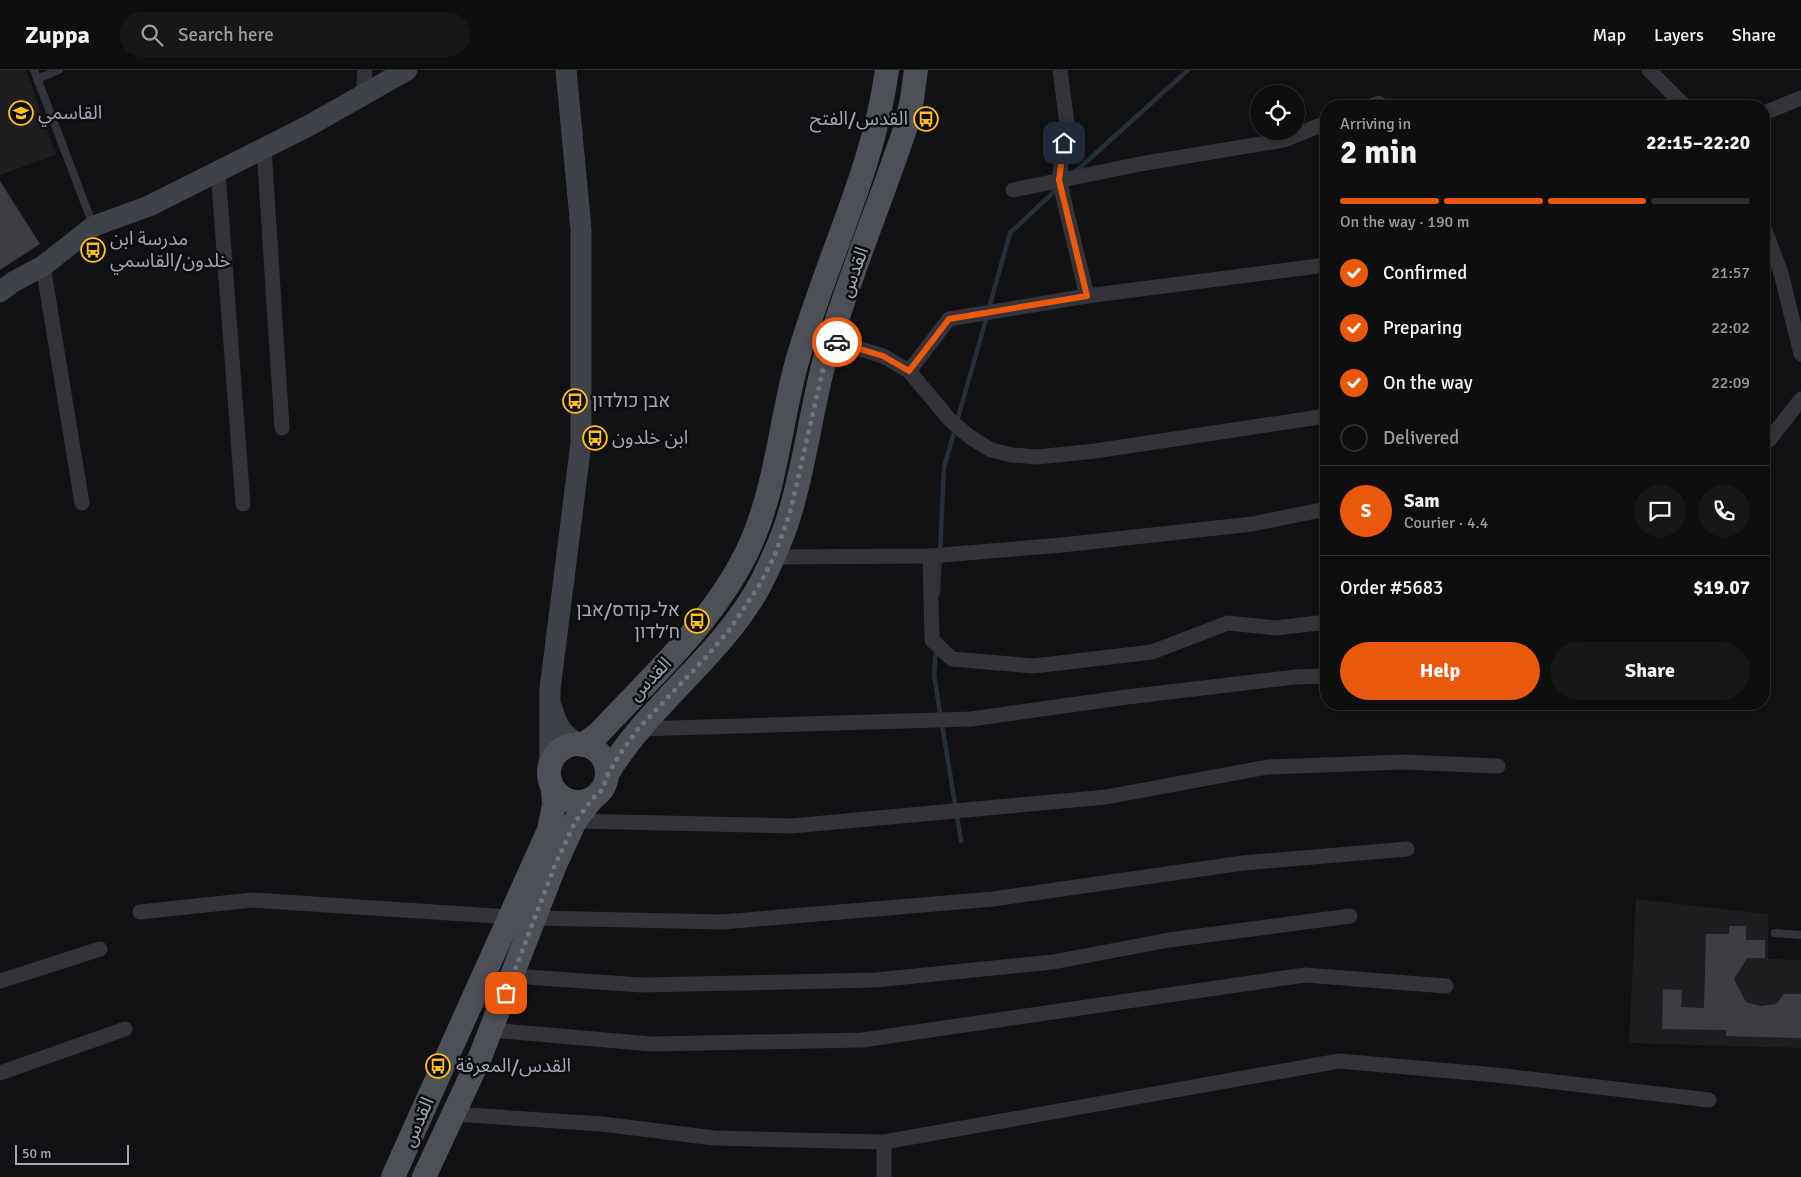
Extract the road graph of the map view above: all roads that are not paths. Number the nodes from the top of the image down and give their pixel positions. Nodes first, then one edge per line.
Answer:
1 (34, 70) edge
2 (59, 70) edge
3 (365, 70) edge
4 (407, 70) edge
5 (566, 70) edge
6 (887, 70) edge
7 (916, 70) edge
8 (1060, 70) edge
9 (1649, 70) edge
10 (37, 79) junction
11 (363, 95) junction
12 (1801, 98) edge
13 (1679, 100) edge
14 (1770, 111) edge
15 (1320, 126) edge
16 (264, 148) junction
17 (218, 171) junction
18 (1059, 180) junction
19 (1013, 190) dead end
20 (94, 226) junction
21 (1770, 244) edge
22 (43, 266) junction
23 (1320, 266) edge
24 (0, 292) edge
25 (1087, 296) junction
26 (831, 340) junction
27 (1801, 354) edge
28 (909, 371) junction
29 (1801, 399) edge
30 (1320, 417) edge
31 (282, 428) dead end
32 (1770, 440) edge
33 (82, 503) dead end
34 (243, 504) dead end
35 (1320, 510) edge
36 (930, 556) junction
37 (774, 557) junction
38 (1320, 623) edge
39 (1320, 676) edge
40 (550, 703) junction
41 (638, 729) junction
42 (581, 744) junction
43 (550, 763) junction
44 (1498, 766) dead end
45 (608, 774) junction
46 (553, 790) junction
47 (592, 799) junction
48 (575, 822) junction
49 (1407, 849) dead end
50 (140, 912) dead end
51 (1350, 916) dead end
52 (510, 917) junction
53 (535, 918) junction
54 (1775, 933) dead end
55 (1801, 935) edge
56 (100, 949) dead end
57 (513, 976) junction
58 (0, 981) edge
59 (1446, 986) dead end
60 (125, 1029) dead end
61 (491, 1030) junction
62 (0, 1072) edge
63 (1709, 1100) dead end
64 (454, 1114) junction
65 (884, 1142) junction
66 (393, 1177) edge
67 (424, 1177) edge
68 (884, 1177) edge

1 - 10 lane
2 - 10 lane
3 - 11 street
4 - 11 street
5 - 40 street
6 - 42 main road, القدس
7 - 26 main road, القدس
8 - 18 street
9 - 13 street
10 - 20 lane
11 - 16 street
12 - 14 street
15 - 18 street
16 - 17 street
16 - 31 street
17 - 20 street
17 - 34 street
18 - 19 street
18 - 25 street
20 - 22 street
21 - 27 street
22 - 24 street
22 - 33 street
23 - 25 street
25 - 28 street
26 - 28 street
26 - 37 main road, القدس
28 - 30 street
29 - 32 street
35 - 36 street
36 - 37 street
36 - 38 street
37 - 41 main road, القدس
39 - 41 street
40 - 42 street
40 - 43 street
41 - 45 main road, القدس
42 - 43 main road
42 - 45 main road
43 - 46 main road
44 - 48 street
45 - 47 main road
46 - 47 main road
46 - 52 main road, القدس
47 - 48 main road, القدس
48 - 53 main road, القدس
49 - 53 street
50 - 52 street
51 - 57 street
52 - 66 main road, القدس
53 - 57 main road, القدس
54 - 55 lane
56 - 58 street
57 - 61 main road, القدس
59 - 61 street
60 - 62 street
61 - 64 main road, القدس
63 - 65 street
64 - 65 street
64 - 67 main road, القدس
65 - 68 street

